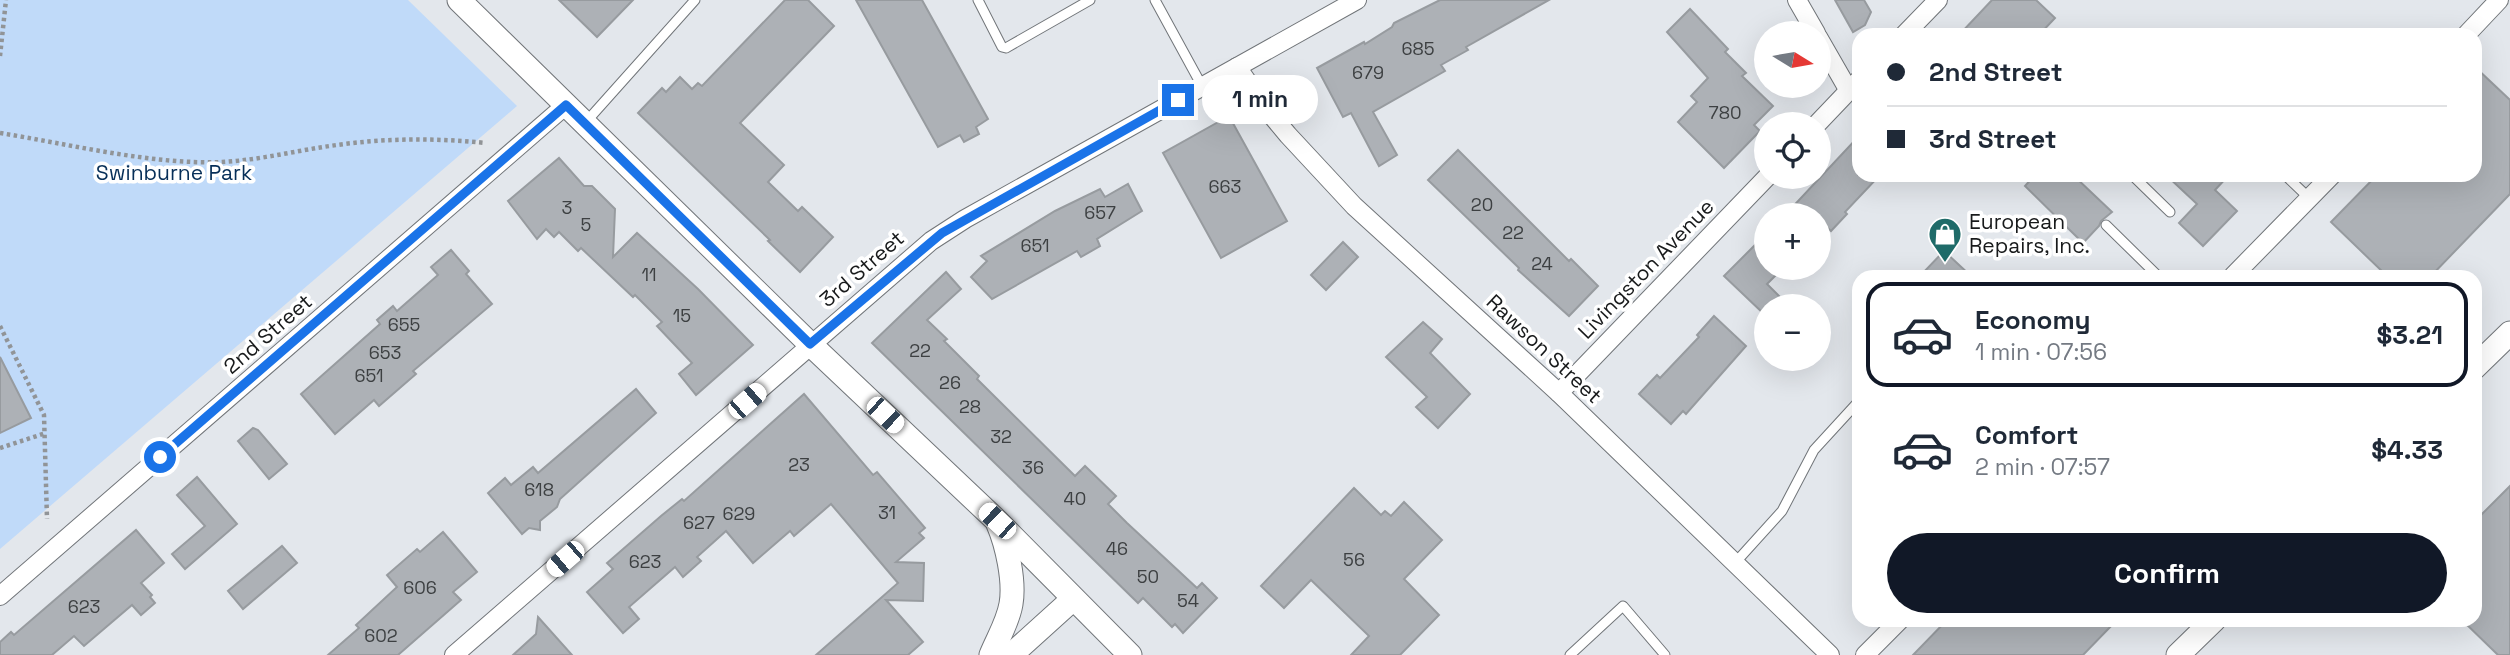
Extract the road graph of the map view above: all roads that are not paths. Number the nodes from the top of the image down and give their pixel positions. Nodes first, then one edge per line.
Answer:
1 (459, 0) edge
2 (695, 0) edge
3 (978, 0) edge
4 (1090, 0) edge
5 (1155, 0) edge
6 (1357, 0) edge
7 (1797, 0) edge
8 (1938, 0) edge
9 (2498, 0) edge
10 (1809, 21) edge
11 (1911, 28) edge
12 (2472, 28) edge
13 (1831, 54) edge
14 (1237, 67) junction
15 (1852, 83) edge
16 (1202, 86) junction
17 (1852, 88) edge
18 (566, 105) junction
19 (1829, 112) edge
20 (584, 124) junction
21 (2139, 182) edge
22 (2292, 182) edge
23 (2325, 182) edge
24 (1755, 189) edge
25 (2309, 198) junction
26 (2170, 212) dead end
27 (2106, 225) dead end
28 (2152, 270) edge
29 (2239, 270) edge
30 (2510, 333) edge
31 (810, 344) junction
32 (2482, 360) edge
33 (1559, 393) junction
34 (1852, 409) edge
35 (997, 521) junction
36 (1735, 563) junction
37 (0, 596) edge
38 (1073, 598) junction
39 (1892, 627) edge
40 (2207, 627) edge
41 (454, 655) edge
42 (991, 655) edge
43 (1011, 655) edge
44 (1130, 655) edge
45 (1570, 655) edge
46 (1665, 655) edge
47 (1830, 655) edge
48 (1865, 655) edge
49 (2178, 655) edge

1 - 18 street
2 - 20 lane
3 - 4 lane
5 - 16 lane
6 - 14 street, 3rd Street
7 - 10 street
8 - 11 street
9 - 12 street
13 - 15 street
14 - 16 street, 3rd Street
14 - 33 street, Rawson Street
16 - 31 street, 3rd Street
17 - 19 street
18 - 20 street
18 - 37 street, 2nd Street
20 - 31 street
21 - 26 lane
22 - 25 lane
23 - 25 street
24 - 33 street, Livingston Avenue
25 - 29 street
27 - 28 lane
30 - 32 street
31 - 35 street
31 - 41 street, 3rd Street
33 - 36 street, Rawson Street
34 - 36 lane
35 - 38 street
35 - 42 street
36 - 47 street, Rawson Street
38 - 43 street
38 - 44 street
39 - 48 street
40 - 49 street
45 - 46 lane

